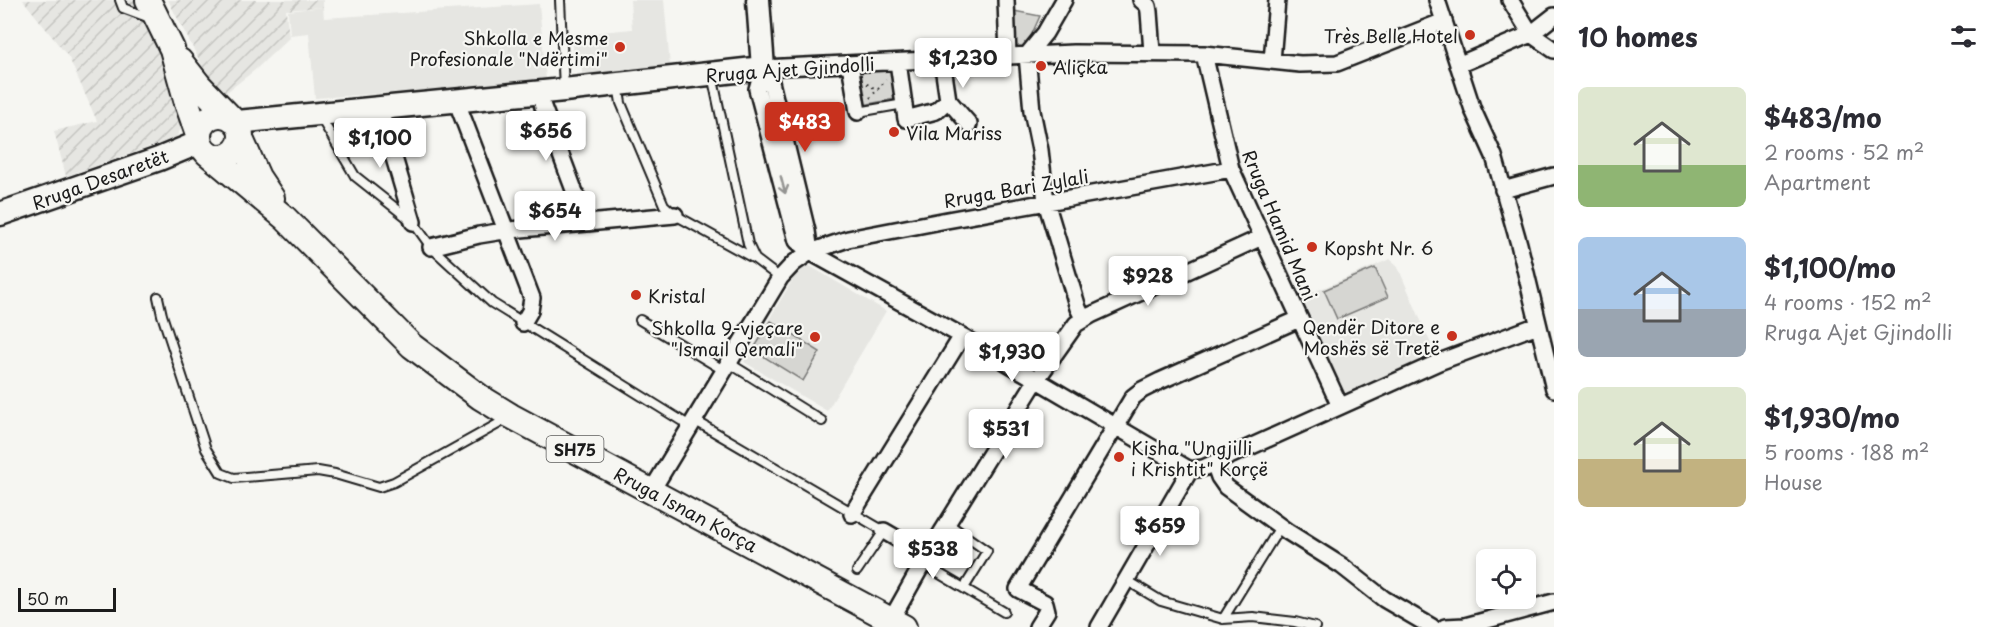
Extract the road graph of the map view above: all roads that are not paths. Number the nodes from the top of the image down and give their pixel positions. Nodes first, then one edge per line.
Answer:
1 (120, 0) edge
2 (148, 0) edge
3 (560, 0) edge
4 (758, 0) edge
5 (1005, 0) edge
6 (1064, 0) edge
7 (1141, 0) edge
8 (1277, 0) edge
9 (1437, 0) edge
10 (1510, 0) edge
11 (1554, 16) edge
12 (1444, 21) junction
13 (159, 22) junction
14 (1531, 34) junction
15 (172, 49) junction
16 (1554, 50) edge
17 (1152, 52) junction
18 (1204, 54) junction
19 (1027, 55) junction
20 (1008, 57) junction
21 (942, 60) junction
22 (1272, 61) junction
23 (850, 64) junction
24 (898, 64) junction
25 (1458, 65) junction
26 (763, 68) junction
27 (711, 74) junction
28 (618, 84) junction
29 (564, 90) junction
30 (539, 91) junction
31 (456, 100) junction
32 (948, 100) junction
33 (904, 104) junction
34 (379, 107) junction
35 (858, 112) joint
36 (318, 114) junction
37 (969, 124) dead end
38 (236, 126) junction
39 (202, 144) junction
40 (1231, 170) junction
41 (1554, 176) edge
42 (1503, 190) junction
43 (1046, 202) junction
44 (0, 214) edge
45 (675, 215) junction
46 (285, 218) junction
47 (413, 222) junction
48 (586, 222) junction
49 (505, 230) junction
50 (1262, 237) junction
51 (431, 247) junction
52 (810, 252) junction
53 (755, 259) junction
54 (780, 278) junction
55 (158, 297) dead end
56 (1083, 318) junction
57 (1299, 319) junction
58 (640, 320) dead end
59 (523, 323) junction
60 (1538, 325) junction
61 (962, 336) junction
62 (1550, 359) edge
63 (727, 367) junction
64 (1037, 379) junction
65 (1554, 389) edge
66 (1340, 406) junction
67 (511, 416) junction
68 (822, 421) dead end
69 (692, 423) junction
70 (1115, 426) junction
71 (1214, 463) junction
72 (1190, 470) junction
73 (652, 490) junction
74 (852, 514) junction
75 (947, 523) junction
76 (1280, 527) junction
77 (884, 531) junction
78 (925, 560) junction
79 (857, 571) dead end
80 (1128, 581) junction
81 (964, 588) junction
82 (1554, 603) edge
83 (1004, 612) dead end
84 (1253, 617) junction
85 (1223, 619) junction
86 (898, 624) edge
87 (1037, 627) edge
88 (1099, 627) edge
89 (1247, 627) edge
90 (1314, 627) edge
91 (1432, 627) edge
92 (1445, 627) edge

1 - 13 lane
2 - 13 main road
3 - 29 lane
4 - 26 street
5 - 20 street
6 - 19 street
7 - 17 street
8 - 22 street
9 - 12 street
10 - 14 street
11 - 14 street
12 - 22 street, Rruga Ajet Gjindolli
12 - 25 street
13 - 15 main road
14 - 16 street
14 - 25 street
15 - 38 main road
15 - 39 main road
17 - 18 street, Rruga Ajet Gjindolli
17 - 19 street, Rruga Ajet Gjindolli
18 - 22 street, Rruga Ajet Gjindolli
18 - 40 street, Rruga Hamid Mani
19 - 20 street, Rruga Ajet Gjindolli
19 - 43 street
20 - 21 street, Rruga Ajet Gjindolli
21 - 24 street, Rruga Ajet Gjindolli
21 - 32 street
23 - 24 street, Rruga Ajet Gjindolli
23 - 26 street, Rruga Ajet Gjindolli
23 - 35 street
24 - 33 street
25 - 42 street
26 - 27 street, Rruga Ajet Gjindolli
26 - 52 street
27 - 28 street, Rruga Ajet Gjindolli
27 - 53 lane
28 - 29 street, Rruga Ajet Gjindolli
28 - 45 lane
29 - 30 street, Rruga Ajet Gjindolli
30 - 31 street, Rruga Ajet Gjindolli
30 - 48 street
31 - 34 street, Rruga Ajet Gjindolli
31 - 49 street
32 - 33 street
32 - 37 street
33 - 35 lane
34 - 36 street, Rruga Ajet Gjindolli
34 - 47 street
36 - 38 street, Rruga Ajet Gjindolli
36 - 47 lane
38 - 39 main road
38 - 39 main road
38 - 46 main road, Rruga Isnan Korça
39 - 44 street, Rruga Desaretët
39 - 46 main road, Rruga Isnan Korça
40 - 43 street, Rruga Bari Zylali
40 - 50 street, Rruga Hamid Mani
41 - 42 street
42 - 60 street
43 - 52 street, Rruga Bari Zylali
43 - 56 street
45 - 48 street
45 - 53 lane
46 - 67 main road, Rruga Isnan Korça / SH75
47 - 51 lane
48 - 49 street
49 - 51 street
49 - 59 street
50 - 56 street
50 - 57 street, Rruga Hamid Mani
51 - 59 lane
52 - 54 street
52 - 61 street
53 - 54 lane
54 - 63 street
55 - 67 lane
56 - 64 street
57 - 66 street, Rruga Hamid Mani
57 - 70 street
58 - 63 lane
59 - 69 lane
60 - 62 street
60 - 66 street
61 - 64 street
61 - 74 street
62 - 65 street
63 - 68 lane
63 - 69 street
64 - 70 street
64 - 75 street
66 - 71 street
67 - 73 main road, Rruga Isnan Korça / SH75
69 - 73 street
69 - 74 lane
70 - 72 street
70 - 87 street
71 - 72 street
71 - 76 street
72 - 80 street
73 - 86 main road, Rruga Isnan Korça / SH75
74 - 77 lane
75 - 78 street
75 - 81 lane
76 - 85 lane
76 - 91 street
77 - 78 street
77 - 79 lane
78 - 81 lane
78 - 86 street
80 - 85 lane
80 - 88 street
81 - 83 lane
82 - 92 street
84 - 85 lane
84 - 89 lane
84 - 90 lane

